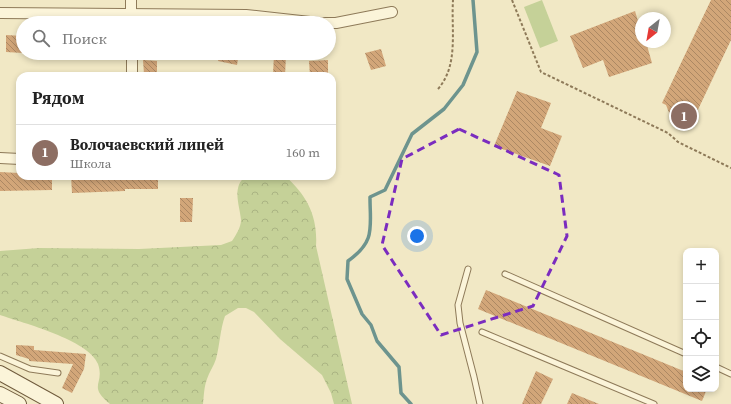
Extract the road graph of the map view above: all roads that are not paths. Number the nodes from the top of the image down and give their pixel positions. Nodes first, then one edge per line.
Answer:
1 (131, 0) edge
2 (392, 12) dead end
3 (0, 13) edge
4 (66, 16) edge
5 (131, 16) edge
6 (217, 16) edge
7 (255, 16) edge
8 (336, 23) edge
9 (132, 60) edge
10 (132, 72) edge
11 (0, 158) edge
12 (16, 159) edge
13 (468, 269) dead end
14 (505, 274) dead end
15 (482, 332) dead end
16 (683, 353) edge
17 (0, 356) edge
18 (719, 368) edge
19 (0, 373) edge
20 (58, 373) dead end
21 (731, 374) edge
22 (0, 394) edge
23 (19, 404) edge
24 (56, 404) edge
25 (480, 404) edge
26 (654, 404) edge

1 - 5 street
2 - 8 street
3 - 4 street
6 - 7 street
9 - 10 street
11 - 12 street
13 - 25 lane
14 - 16 lane
15 - 26 lane
17 - 20 lane
18 - 21 lane
19 - 24 main road
22 - 23 main road

